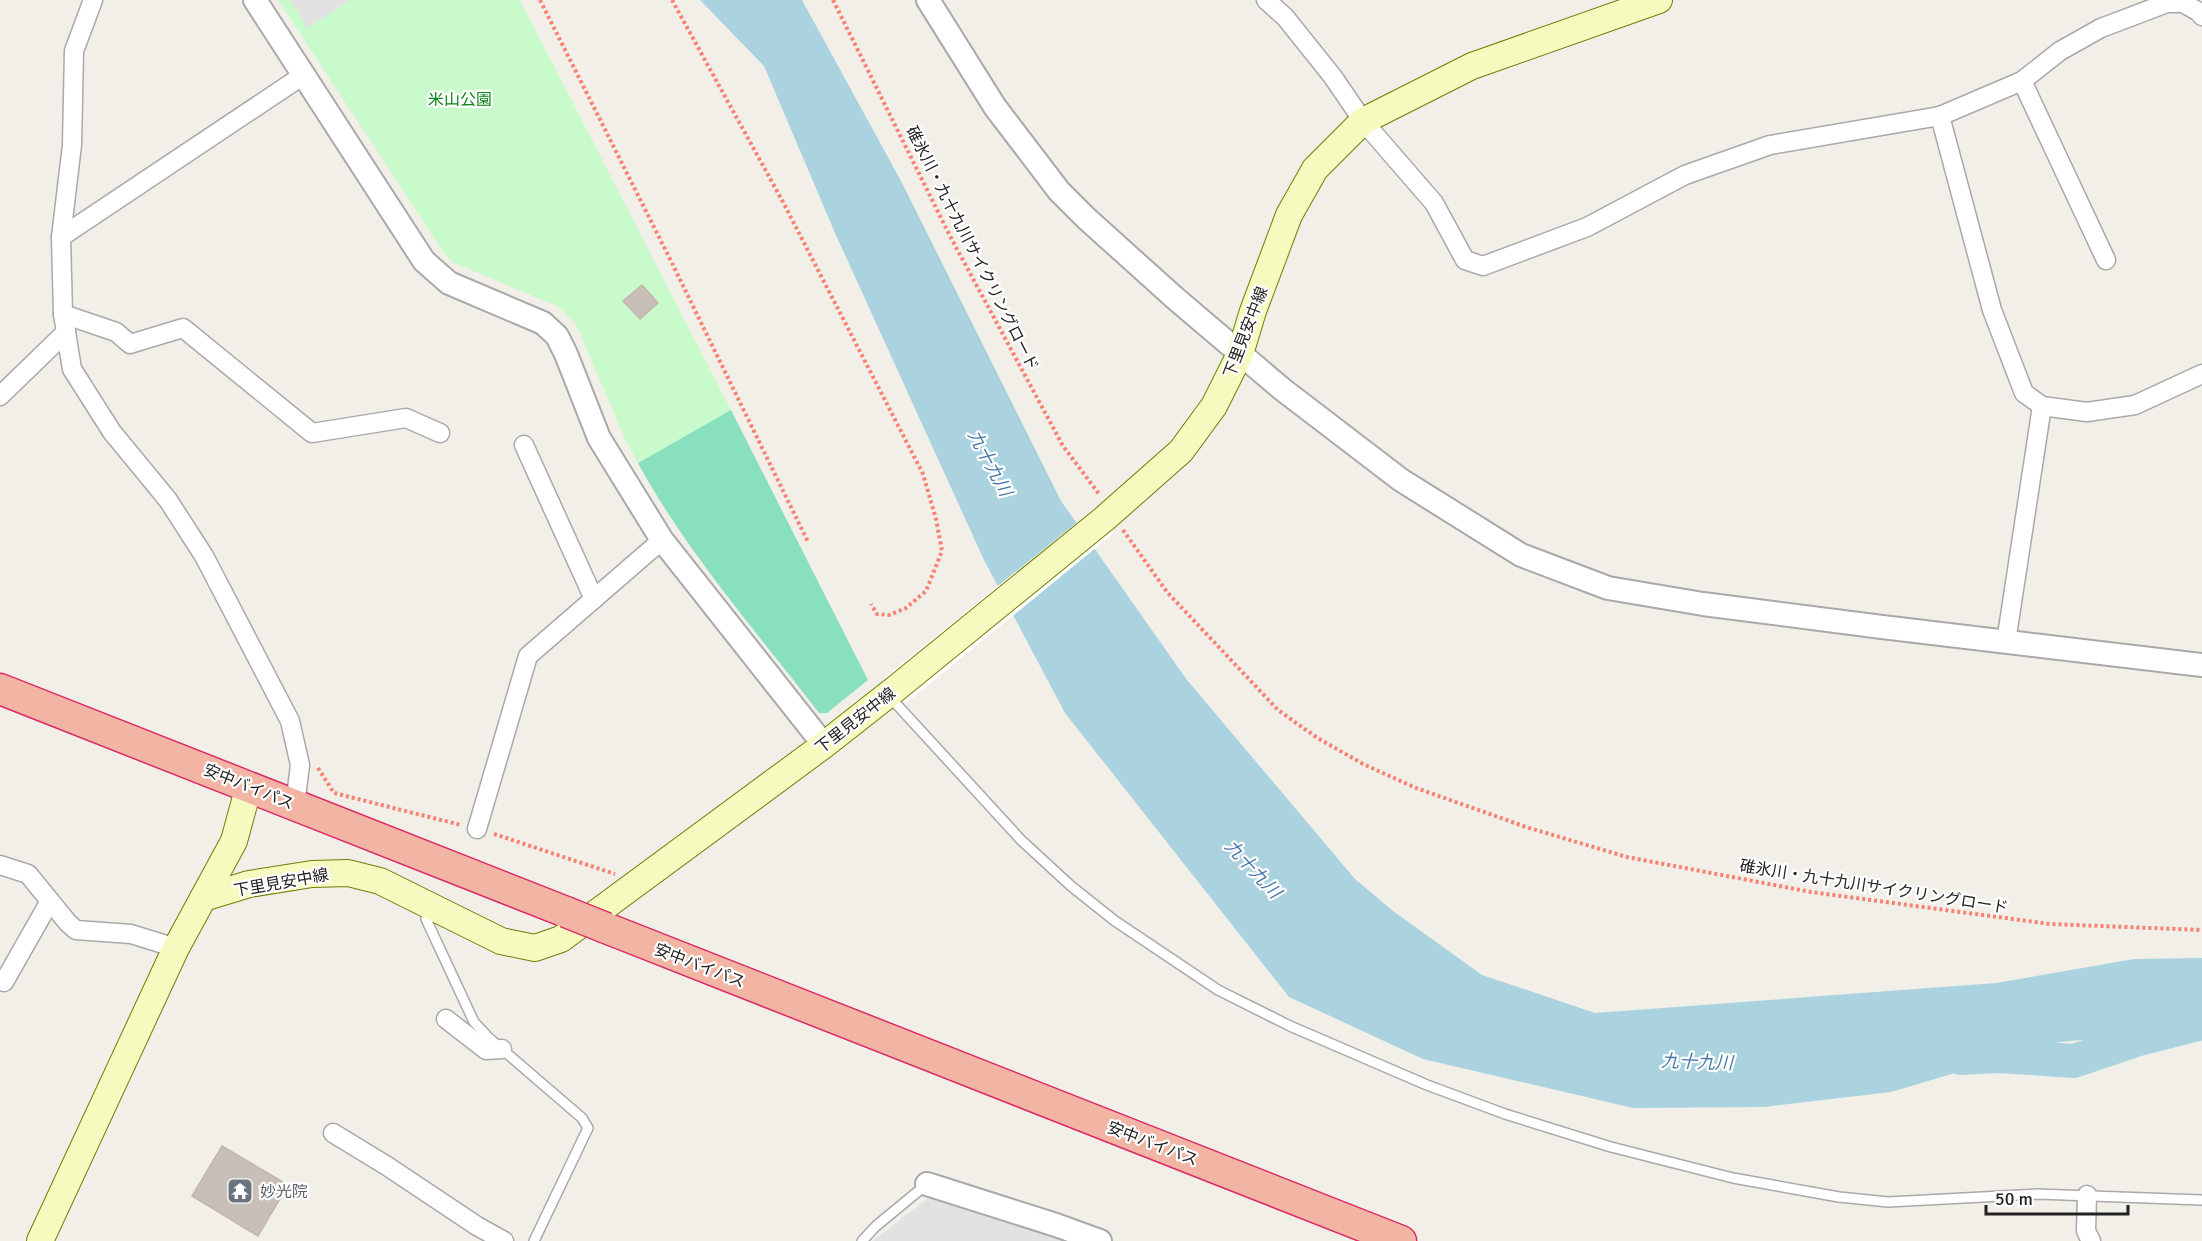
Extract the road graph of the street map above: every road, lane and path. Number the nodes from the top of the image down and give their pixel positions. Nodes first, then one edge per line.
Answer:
1 (93, 0) edge
2 (255, 0) edge
3 (540, 0) edge
4 (672, 0) edge
5 (833, 0) edge
6 (928, 0) edge
7 (1266, 0) edge
8 (1659, 0) edge
9 (2202, 16) edge
10 (304, 74) junction
11 (2022, 81) junction
12 (1940, 116) junction
13 (1363, 121) junction
14 (61, 237) junction
15 (2106, 260) dead end
16 (63, 314) junction
17 (66, 332) junction
18 (1240, 354) junction
19 (2202, 374) edge
20 (0, 396) edge
21 (2042, 406) junction
22 (440, 433) dead end
23 (524, 445) dead end
24 (1109, 515) junction
25 (662, 540) junction
26 (808, 542) dead end
27 (594, 598) junction
28 (870, 604) dead end
29 (2006, 642) junction
30 (2202, 665) edge
31 (0, 689) edge
32 (891, 692) junction
33 (824, 745) junction
34 (315, 764) dead end
35 (249, 786) junction
36 (295, 805) junction
37 (477, 829) junction
38 (234, 841) junction
39 (0, 865) edge
40 (267, 881) junction
41 (640, 882) junction
42 (203, 898) junction
43 (50, 901) junction
44 (429, 905) junction
45 (2202, 930) edge
46 (176, 948) junction
47 (3, 982) dead end
48 (446, 1019) dead end
49 (502, 1049) junction
50 (333, 1133) dead end
51 (927, 1184) joint
52 (2087, 1196) junction
53 (2202, 1200) edge
54 (40, 1241) edge
55 (504, 1241) edge
56 (534, 1241) edge
57 (862, 1241) edge
58 (1100, 1241) edge
59 (1401, 1241) edge
60 (2091, 1241) edge

1 - 14 street
2 - 10 street
3 - 26 path
4 - 28 path
5 - 24 path, 碓氷川・九十九川サイクリングロード
6 - 18 street
7 - 13 street
8 - 13 main road, 下里見安中線
9 - 11 street
10 - 14 street
10 - 25 street
11 - 12 street
11 - 15 street
12 - 13 street
12 - 21 street
13 - 18 main road, 下里見安中線
14 - 16 street
16 - 17 street
16 - 22 street
17 - 20 street
17 - 36 street
18 - 24 main road, 下里見安中線
18 - 29 street
19 - 21 street
21 - 29 street
23 - 27 street
24 - 32 main road, 下里見安中線
24 - 45 path, 碓氷川・九十九川サイクリングロード
25 - 27 street
25 - 33 street
27 - 37 street
29 - 30 street
31 - 35 highway, 安中バイパス
32 - 33 main road, 下里見安中線
32 - 52 lane
33 - 41 main road, 下里見安中線
34 - 37 path
35 - 36 highway, 安中バイパス
35 - 38 main road
36 - 59 highway, 安中バイパス, bridge
37 - 41 path
38 - 40 main road
38 - 42 main road
39 - 43 street
40 - 42 main road, 下里見安中線
40 - 44 main road, 下里見安中線
41 - 44 main road, 下里見安中線
42 - 46 main road
43 - 46 street
43 - 47 street
44 - 49 lane
46 - 54 main road
48 - 49 street
49 - 56 lane
50 - 55 street
51 - 57 lane
51 - 58 street
52 - 53 lane
52 - 60 street

